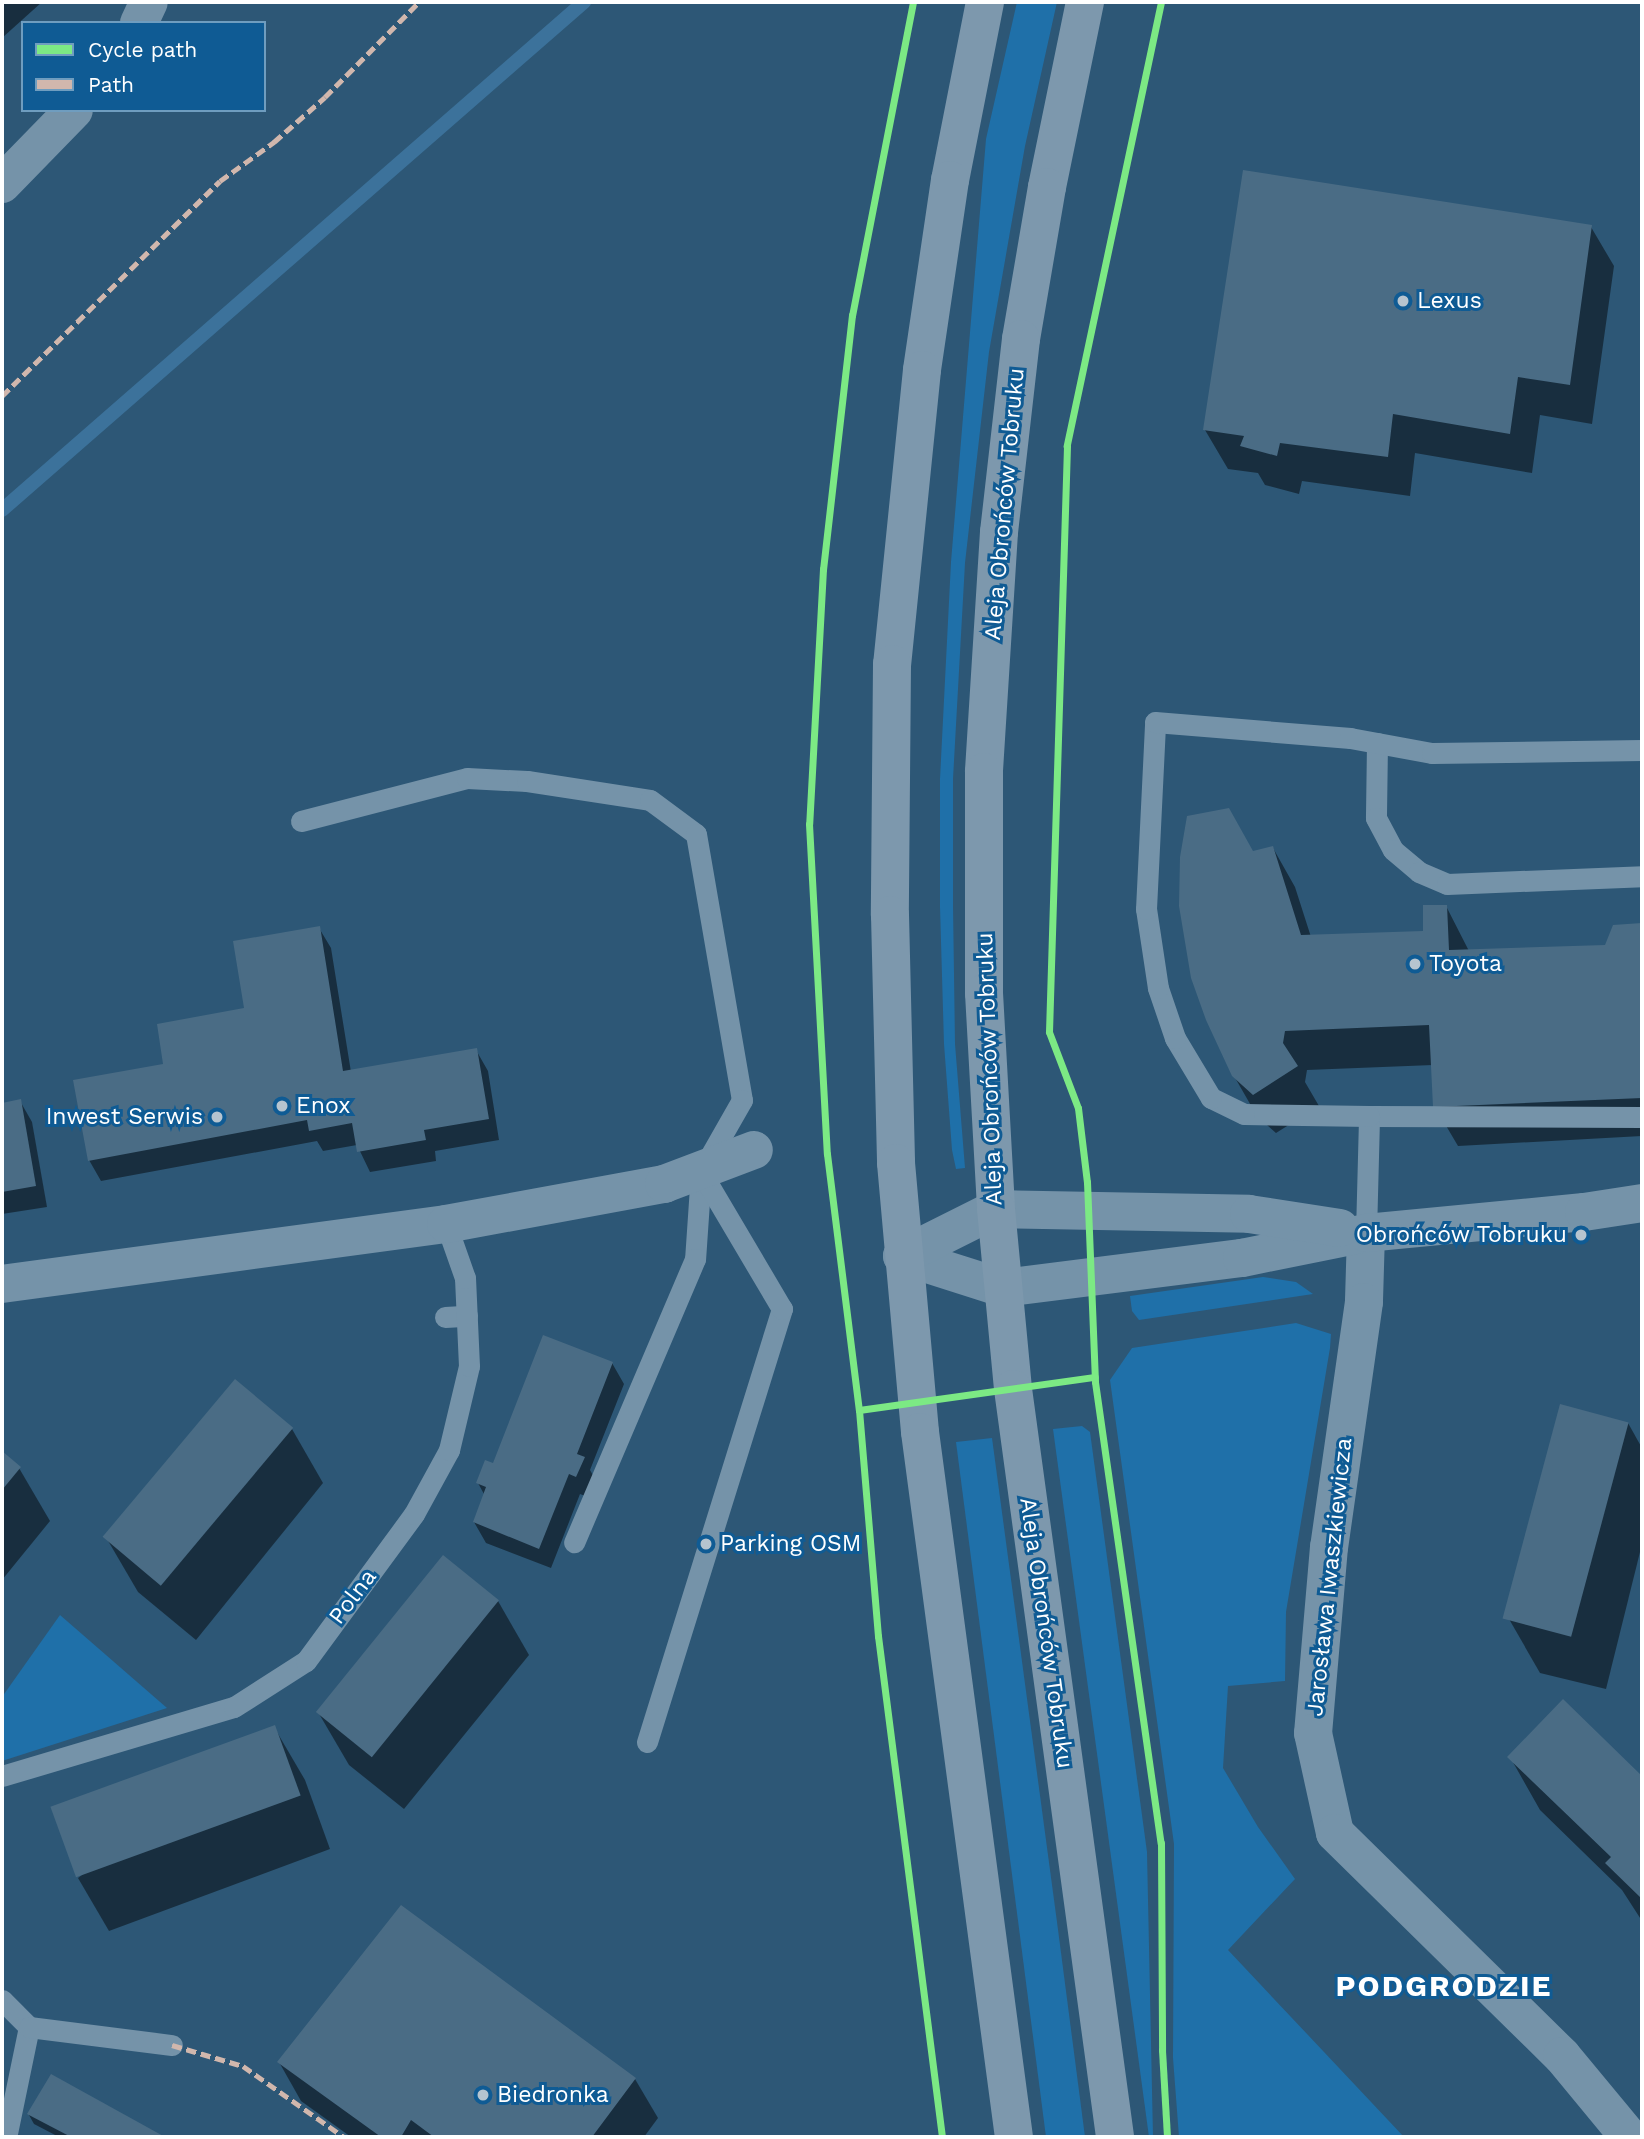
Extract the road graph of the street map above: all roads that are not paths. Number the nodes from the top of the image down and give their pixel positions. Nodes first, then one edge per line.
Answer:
1 (149, 2) edge
2 (985, 2) edge
3 (1085, 2) edge
4 (140, 21) edge
5 (72, 112) edge
6 (2, 184) edge
7 (1377, 743) junction
8 (1642, 750) edge
9 (302, 821) dead end
10 (1642, 876) edge
11 (1369, 1116) junction
12 (1642, 1116) edge
13 (754, 1150) dead end
14 (701, 1172) junction
15 (1642, 1203) edge
16 (996, 1209) junction
17 (446, 1224) junction
18 (1366, 1233) junction
19 (902, 1256) junction
20 (2, 1284) edge
21 (1003, 1288) junction
22 (467, 1316) junction
23 (445, 1317) dead end
24 (574, 1542) dead end
25 (647, 1742) dead end
26 (2, 1776) edge
27 (2, 2000) edge
28 (29, 2027) junction
29 (172, 2045) dead end
30 (1005, 2064) junction
31 (6, 2135) edge
32 (996, 2137) edge
33 (1014, 2137) edge
34 (1115, 2137) edge
35 (1629, 2137) edge

1 - 4 street
2 - 19 main road
3 - 16 main road, Aleja Obrońców Tobruku
5 - 6 street
7 - 8 lane
7 - 10 lane
7 - 11 lane
9 - 14 lane
11 - 12 lane
11 - 18 lane
13 - 14 street
14 - 17 street
14 - 24 lane
14 - 25 lane
15 - 18 street
16 - 18 street
16 - 19 street
16 - 21 main road, Aleja Obrońców Tobruku
17 - 20 street
17 - 22 lane, Polna
18 - 21 street
18 - 35 street, Jarosława Iwaszkiewicza
19 - 21 street
19 - 30 main road
21 - 34 main road, Aleja Obrońców Tobruku
22 - 23 lane
22 - 26 lane, Polna
27 - 28 lane
28 - 29 lane
28 - 31 lane
30 - 32 street
30 - 33 main road

